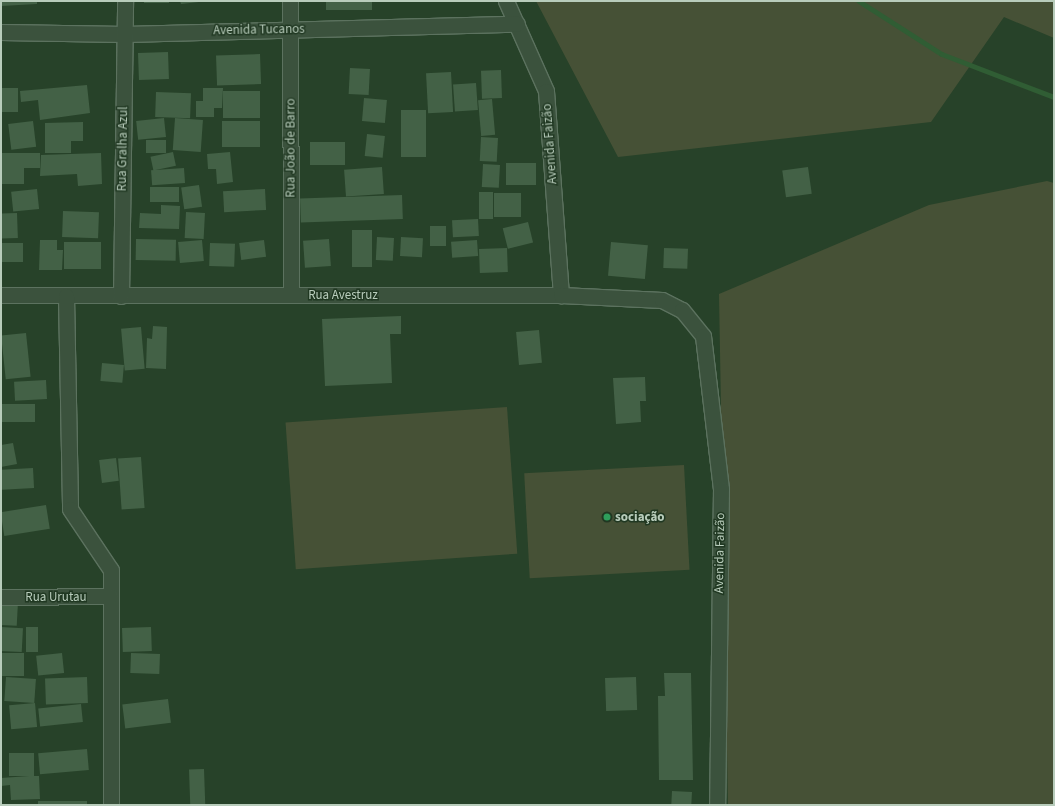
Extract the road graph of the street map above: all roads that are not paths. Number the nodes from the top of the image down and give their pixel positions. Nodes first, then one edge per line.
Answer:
1 (125, 1) edge
2 (290, 1) edge
3 (506, 1) edge
4 (517, 24) junction
5 (290, 30) junction
6 (1, 32) edge
7 (125, 34) junction
8 (1, 295) edge
9 (291, 295) junction
10 (561, 295) junction
11 (66, 296) junction
12 (121, 296) junction
13 (682, 310) joint
14 (110, 596) junction
15 (1, 597) edge
16 (111, 805) edge
17 (717, 805) edge

1 - 7 street, Rua Gralha Azul
2 - 5 street, Rua João de Barro
3 - 4 street, Avenida Faizão
4 - 5 street, Avenida Tucanos
4 - 10 street, Avenida Faizão
5 - 7 street, Avenida Tucanos
5 - 9 street, Rua João de Barro
6 - 7 street, Avenida Tucanos
7 - 12 street, Rua Gralha Azul
8 - 11 street, Rua Avestruz
9 - 10 street, Rua Avestruz
9 - 12 street, Rua Avestruz
10 - 13 street, Rua Avestruz
11 - 12 street, Rua Avestruz
11 - 14 street
13 - 17 street, Avenida Faizão
14 - 15 street, Rua Urutau
14 - 16 street

